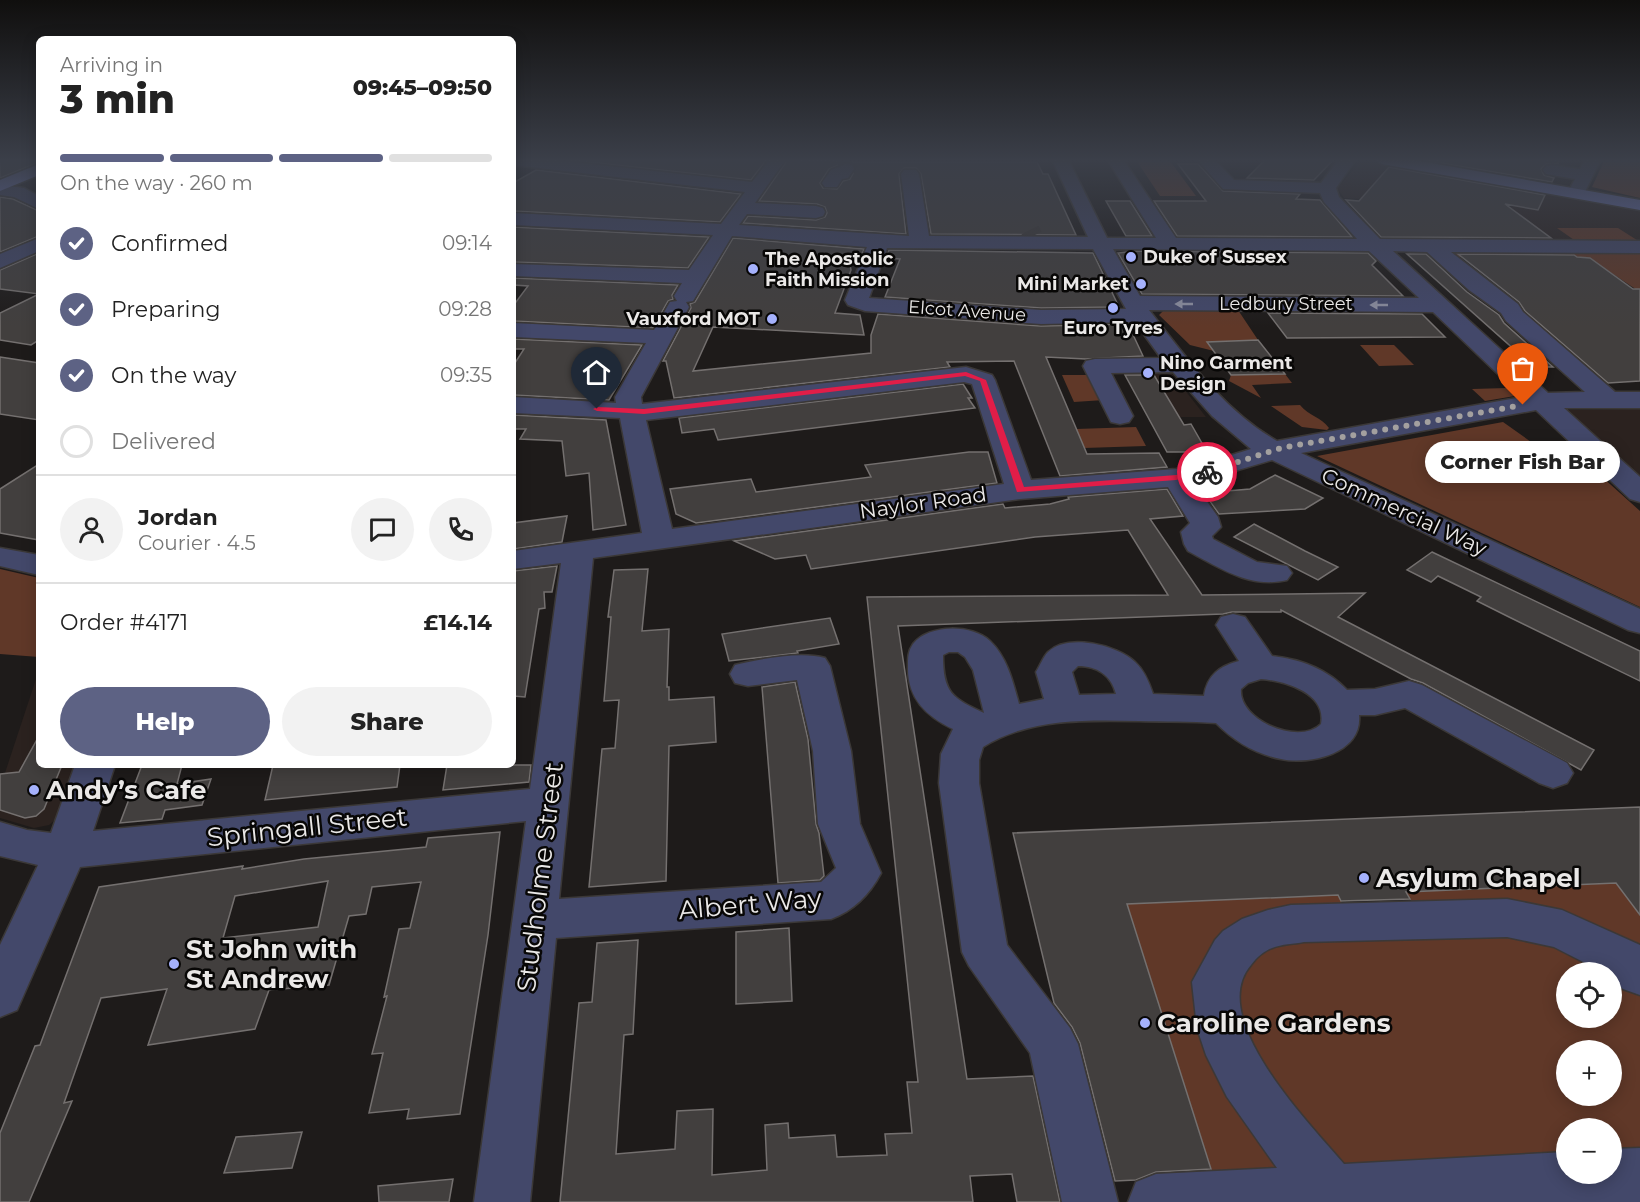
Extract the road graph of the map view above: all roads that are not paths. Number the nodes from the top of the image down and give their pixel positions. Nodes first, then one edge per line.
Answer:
1 (738, 215) edge
2 (916, 215) edge
3 (1088, 215) edge
4 (1151, 215) edge
5 (1346, 215) edge
6 (516, 219) edge
7 (726, 230) junction
8 (879, 242) junction
9 (920, 243) junction
10 (1102, 244) junction
11 (1170, 244) junction
12 (36, 245) edge
13 (1373, 245) junction
14 (1432, 246) junction
15 (1640, 247) edge
16 (0, 262) edge
17 (516, 270) edge
18 (695, 277) junction
19 (1437, 305) junction
20 (1138, 309) junction
21 (516, 330) edge
22 (662, 337) junction
23 (1179, 365) junction
24 (1609, 400) junction
25 (1640, 400) edge
26 (1544, 403) junction
27 (516, 405) edge
28 (631, 411) junction
29 (1120, 416) dead end
30 (1273, 450) junction
31 (1176, 478) junction
32 (1020, 490) junction
33 (1638, 490) edge
34 (659, 539) junction
35 (578, 551) junction
36 (0, 557) edge
37 (516, 560) edge
38 (36, 564) edge
39 (1276, 573) dead end
40 (1640, 622) edge
41 (1233, 625) dead end
42 (1261, 666) junction
43 (748, 674) dead end
44 (1338, 704) junction
45 (1226, 710) junction
46 (94, 768) edge
47 (1553, 772) dead end
48 (549, 803) junction
49 (0, 839) edge
50 (66, 851) junction
51 (534, 920) junction
52 (1640, 974) edge
53 (0, 995) edge
54 (1640, 1175) edge
55 (1333, 1193) junction
56 (502, 1202) edge
57 (1090, 1202) edge
58 (1156, 1202) edge

1 - 7 street
2 - 9 street
3 - 10 street, Commercial Way
4 - 11 street
5 - 13 street
6 - 7 street
7 - 8 street
7 - 18 street
8 - 9 street
8 - 20 street, Elcot Avenue
9 - 10 street
10 - 11 street
10 - 20 street, Commercial Way
11 - 13 street
12 - 16 street
13 - 14 street
13 - 19 street
14 - 15 street
14 - 24 street
17 - 18 street
18 - 22 street
19 -> 20 street, Ledbury Street
19 - 26 street
20 - 23 street, Commercial Way
21 - 22 street
22 - 28 street
23 - 29 street
23 - 30 street, Commercial Way
24 - 25 street, Naylor Road
24 - 26 street, Naylor Road
26 - 30 street, Naylor Road
26 - 33 street
27 - 28 street
28 - 32 street
28 - 34 street
30 - 31 street, Naylor Road
30 - 40 street, Commercial Way
31 - 32 street, Naylor Road
31 - 39 street
32 - 34 street, Naylor Road
34 - 35 street, Naylor Road
35 - 37 street, Naylor Road
35 - 48 street, Studholme Street
36 - 38 street
41 - 42 street
42 - 44 street
42 - 45 street
43 - 51 street, Albert Way
44 - 45 street
44 - 47 street
45 - 57 street
46 - 50 street
48 - 50 street, Springall Street
48 - 51 street, Studholme Street
49 - 50 street, Springall Street
50 - 53 street
51 - 56 street, Studholme Street
52 - 55 street
54 - 55 street
55 - 58 street

